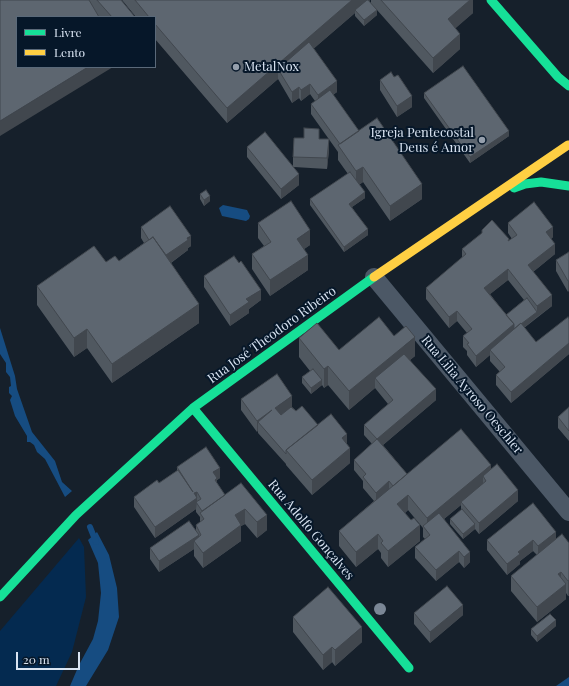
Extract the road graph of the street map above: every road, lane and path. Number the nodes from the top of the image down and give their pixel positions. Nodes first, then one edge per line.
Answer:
1 (491, 0) edge
2 (558, 77) junction
3 (569, 86) edge
4 (566, 97) dead end
5 (569, 144) edge
6 (569, 156) edge
7 (569, 186) edge
8 (498, 194) junction
9 (374, 277) junction
10 (193, 408) junction
11 (569, 512) edge
12 (0, 597) edge
13 (409, 668) dead end

1 - 2 main road
2 - 3 main road
2 - 4 main road
5 - 6 main road
5 - 8 main road, Rua José Theodoro Ribeiro
7 - 8 main road, Rua José Theodoro Ribeiro
8 - 9 main road, Rua José Theodoro Ribeiro
9 - 10 main road, Rua José Theodoro Ribeiro
9 - 11 street, Rua Lilia Ayroso Oeschler
10 - 12 main road, Rua José Theodoro Ribeiro
10 - 13 main road, Rua Adolfo Gonçalves

